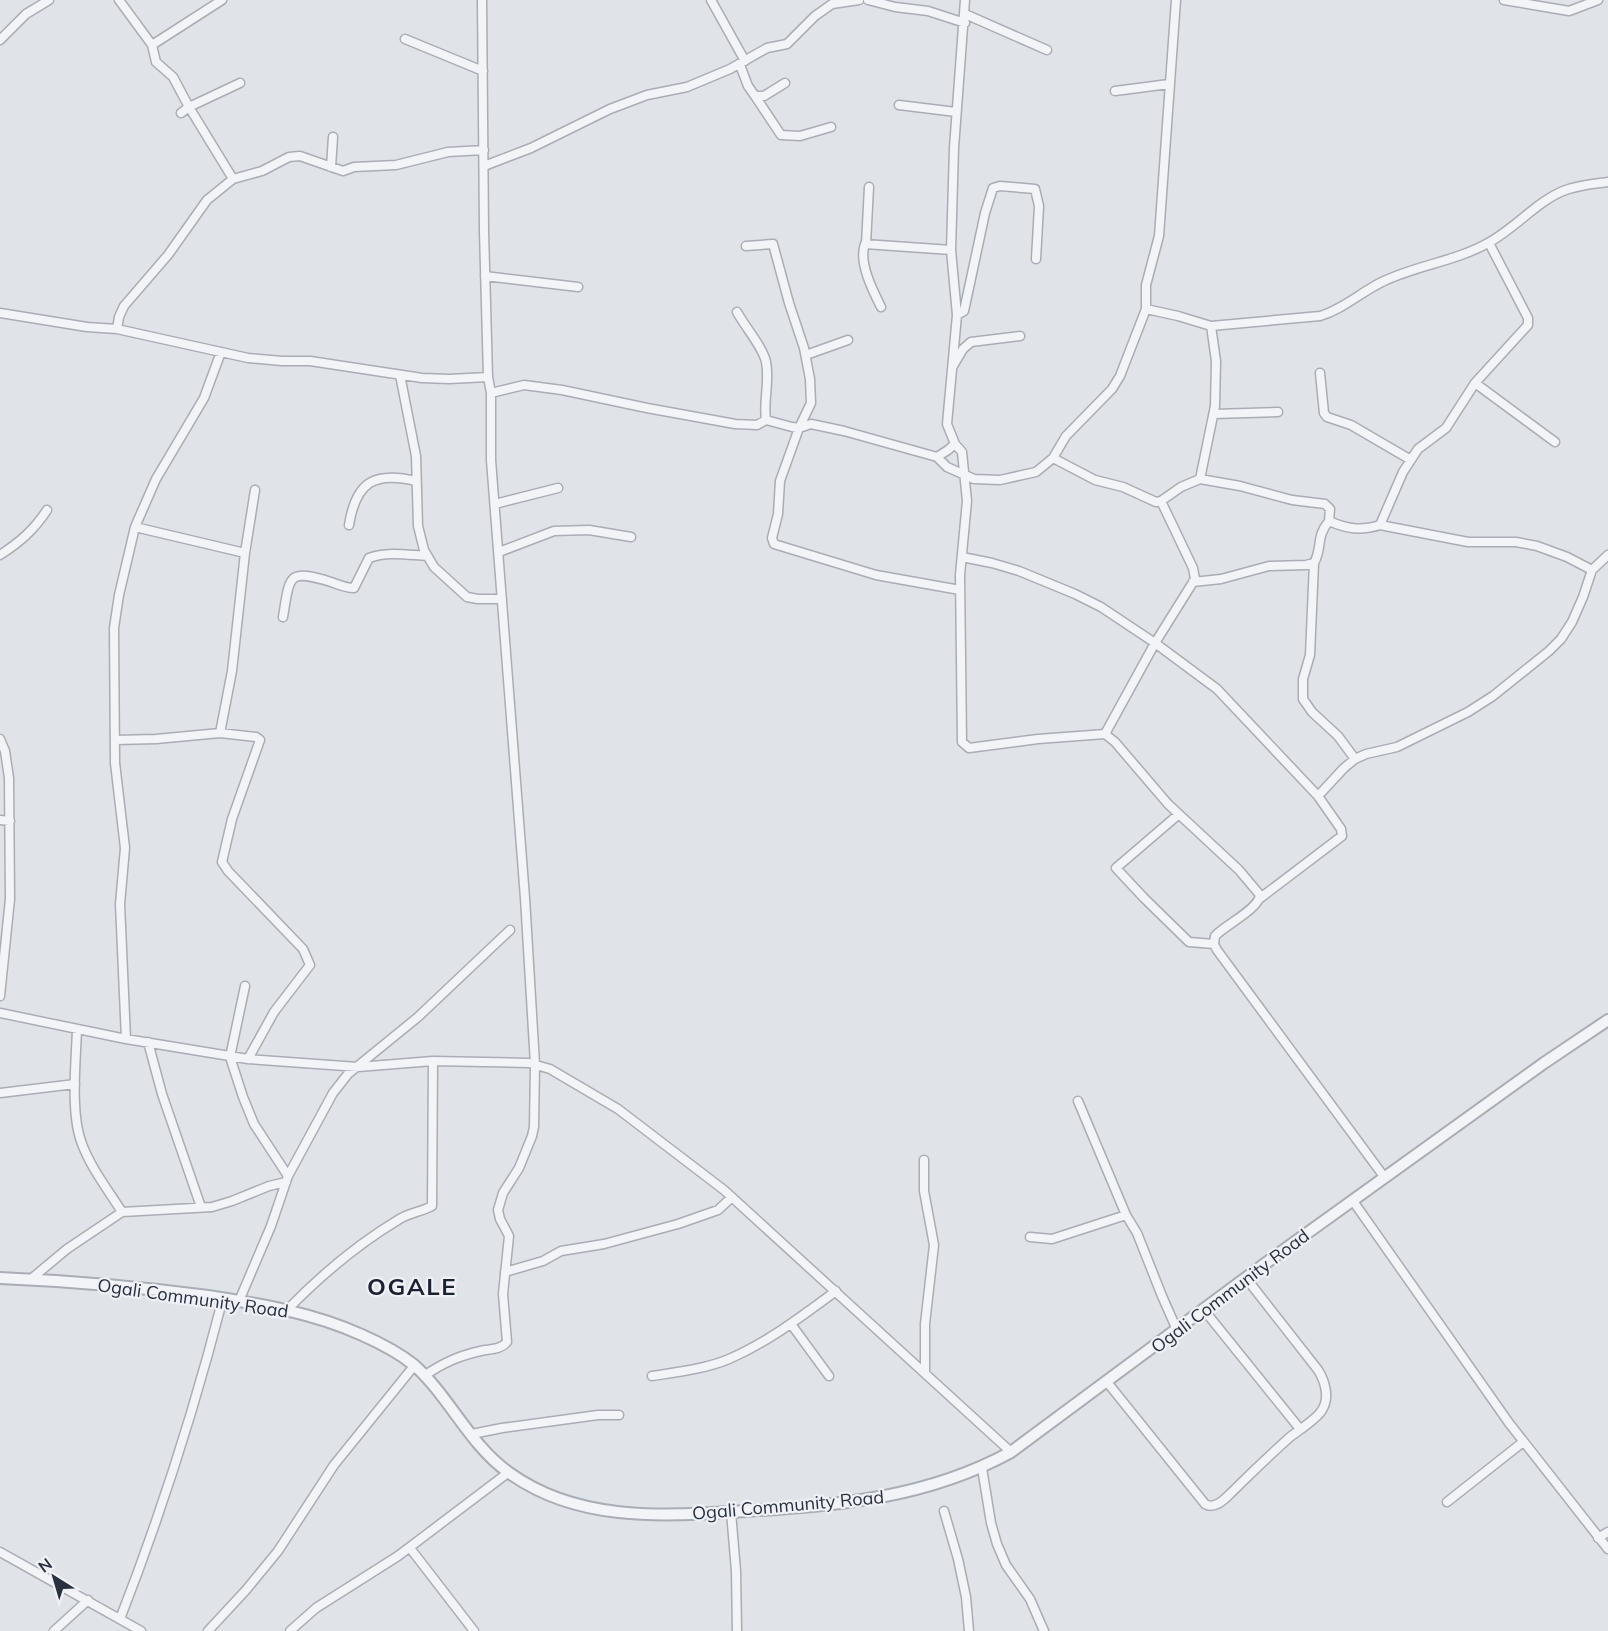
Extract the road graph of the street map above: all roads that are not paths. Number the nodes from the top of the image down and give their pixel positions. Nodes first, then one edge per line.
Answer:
1 (119, 0) edge
2 (222, 0) edge
3 (482, 0) edge
4 (711, 0) edge
5 (859, 0) edge
6 (868, 0) edge
7 (966, 0) edge
8 (1176, 0) edge
9 (1504, 0) edge
10 (1598, 0) edge
11 (46, 1) edge
12 (965, 18) junction
13 (405, 39) dead end
14 (0, 40) edge
15 (152, 45) junction
16 (1047, 50) dead end
17 (742, 63) junction
18 (483, 71) junction
19 (240, 83) dead end
20 (785, 83) dead end
21 (1169, 84) junction
22 (1115, 91) dead end
23 (755, 96) junction
24 (900, 105) dead end
25 (189, 107) junction
26 (956, 112) junction
27 (181, 114) dead end
28 (831, 127) dead end
29 (333, 137) dead end
30 (484, 150) junction
31 (484, 166) junction
32 (331, 167) junction
33 (233, 179) junction
34 (1608, 182) edge
35 (869, 187) dead end
36 (1488, 243) junction
37 (866, 244) junction
38 (746, 246) dead end
39 (951, 250) junction
40 (1036, 259) dead end
41 (484, 276) junction
42 (578, 287) dead end
43 (881, 307) dead end
44 (1146, 309) junction
45 (737, 312) dead end
46 (0, 313) edge
47 (957, 315) junction
48 (1211, 326) junction
49 (117, 329) junction
50 (1020, 336) dead end
51 (848, 340) dead end
52 (221, 352) junction
53 (806, 356) junction
54 (952, 369) junction
55 (1320, 373) dead end
56 (400, 375) junction
57 (488, 377) junction
58 (1475, 383) junction
59 (491, 393) junction
60 (1278, 412) dead end
61 (1214, 414) junction
62 (766, 420) junction
63 (799, 428) junction
64 (1555, 442) dead end
65 (954, 444) junction
66 (937, 457) junction
67 (1053, 458) junction
68 (1411, 460) junction
69 (964, 475) junction
70 (1200, 479) junction
71 (416, 481) junction
72 (558, 488) dead end
73 (255, 490) dead end
74 (1161, 501) junction
75 (495, 504) junction
76 (47, 510) dead end
77 (1329, 521) junction
78 (349, 525) dead end
79 (1380, 525) junction
80 (135, 527) junction
81 (631, 537) dead end
82 (499, 552) junction
83 (245, 553) junction
84 (0, 555) edge
85 (1608, 555) edge
86 (427, 556) junction
87 (962, 557) junction
88 (1314, 563) junction
89 (1592, 570) junction
90 (1193, 582) junction
91 (960, 590) junction
92 (502, 599) junction
93 (283, 616) dead end
94 (1155, 643) junction
95 (220, 733) junction
96 (1105, 734) junction
97 (0, 739) edge
98 (115, 740) junction
99 (1355, 759) junction
100 (1318, 796) junction
101 (1179, 814) junction
102 (0, 820) edge
103 (10, 821) junction
104 (1259, 899) junction
105 (510, 930) dead end
106 (1214, 944) junction
107 (245, 986) dead end
108 (0, 996) edge
109 (0, 1013) edge
110 (1608, 1020) edge
111 (77, 1029) junction
112 (126, 1039) junction
113 (148, 1042) junction
114 (230, 1057) junction
115 (248, 1059) junction
116 (433, 1061) junction
117 (535, 1064) junction
118 (358, 1067) junction
119 (75, 1084) junction
120 (0, 1094) edge
121 (1078, 1101) dead end
122 (924, 1160) dead end
123 (1385, 1178) junction
124 (287, 1179) junction
125 (732, 1197) junction
126 (1353, 1201) junction
127 (201, 1207) junction
128 (122, 1212) junction
129 (1126, 1215) junction
130 (1030, 1237) dead end
131 (506, 1272) junction
132 (0, 1278) edge
133 (1246, 1278) junction
134 (31, 1279) junction
135 (836, 1291) junction
136 (223, 1298) junction
137 (239, 1301) junction
138 (1204, 1310) junction
139 (286, 1311) junction
140 (791, 1324) junction
141 (1177, 1330) junction
142 (414, 1366) junction
143 (925, 1373) junction
144 (424, 1376) junction
145 (652, 1376) dead end
146 (829, 1376) dead end
147 (1107, 1382) junction
148 (619, 1415) dead end
149 (1300, 1429) junction
150 (472, 1434) junction
151 (1523, 1442) junction
152 (1011, 1452) junction
153 (982, 1468) junction
154 (509, 1473) junction
155 (1447, 1502) dead end
156 (944, 1511) dead end
157 (730, 1512) junction
158 (1608, 1532) edge
159 (1598, 1538) junction
160 (410, 1548) junction
161 (1608, 1549) edge
162 (0, 1552) edge
163 (88, 1600) junction
164 (120, 1619) junction
165 (54, 1631) edge
166 (141, 1631) edge
167 (208, 1631) edge
168 (290, 1631) edge
169 (474, 1631) edge
170 (737, 1631) edge
171 (969, 1631) edge
172 (1044, 1631) edge

1 - 15 street
2 - 15 street
3 - 18 street
4 - 17 street
5 - 17 street
6 - 12 street
7 - 12 street
8 - 21 street
9 - 10 street
11 - 14 street
12 - 16 street
12 - 26 street
13 - 18 street
15 - 25 street
17 - 23 street
17 - 31 street
18 - 30 street
19 - 25 street
20 - 23 street
21 - 22 street
21 - 44 street
23 - 28 street
24 - 26 street
25 - 27 street
25 - 33 street
26 - 39 street
29 - 32 street
30 - 31 street
30 - 32 street
31 - 41 street
32 - 33 street
33 - 49 street
34 - 36 street
35 - 37 street
36 - 48 street
36 - 58 street
37 - 39 street
37 - 43 street
38 - 53 street
39 - 47 street
40 - 47 street
41 - 42 street
41 - 57 street
44 - 48 street
44 - 67 street
45 - 62 street
46 - 49 street
47 - 54 street
48 - 61 street
49 - 52 street
50 - 54 street
51 - 53 street
52 - 56 street
52 - 80 street
53 - 63 street
54 - 65 street
55 - 68 street
56 - 57 street
56 - 71 street
57 - 59 street
58 - 64 street
58 - 68 street
59 - 62 street
59 - 75 street
60 - 61 street
61 - 70 street
62 - 63 street
63 - 66 street
63 - 91 street
65 - 66 street
65 - 69 street
66 - 69 street
67 - 69 street
67 - 74 street
68 - 79 street
69 - 87 street
70 - 74 street
70 - 77 street
71 - 78 street
71 - 86 street
72 - 75 street
73 - 83 street
74 - 90 street
75 - 82 street
76 - 84 street
77 - 79 street
77 - 88 street
79 - 89 street
80 - 83 street
80 - 98 street
81 - 82 street
82 - 92 street
83 - 95 street
85 - 89 street
86 - 92 street
86 - 93 street
87 - 91 street
87 - 94 street
88 - 90 street
88 - 99 street
89 - 99 street
90 - 94 street
91 - 96 street
92 - 117 street
94 - 96 street
94 - 100 street
95 - 98 street
95 - 115 street
96 - 101 street
97 - 103 street
98 - 112 street
99 - 100 street
100 - 104 street
101 - 104 street
101 - 106 street
102 - 103 street
103 - 108 street
104 - 106 street
105 - 118 street
106 - 123 street
107 - 114 street
109 - 111 street
110 - 123 street, Ogali Community Road
111 - 112 street
111 - 119 street
112 - 113 street
113 - 114 street
113 - 127 street
114 - 115 street
114 - 124 street
115 - 118 street
116 - 117 street
116 - 118 street
116 - 139 street
117 - 125 street
117 - 131 street
118 - 124 street
119 - 120 street
119 - 128 street
121 - 129 street
122 - 143 street
123 - 126 street, Ogali Community Road
124 - 127 street
124 - 137 street
125 - 131 street
125 - 135 street
126 - 133 street, Ogali Community Road
126 - 151 street
127 - 128 street
128 - 134 street
129 - 130 street
129 - 141 street
131 - 144 street
132 - 134 street, Ogali Community Road
133 - 138 street, Ogali Community Road
133 - 149 street
134 - 136 street, Ogali Community Road
135 - 140 street
135 - 143 street
136 - 137 street, Ogali Community Road
136 - 164 street
137 - 139 street, Ogali Community Road
138 - 141 street, Ogali Community Road
138 - 149 street
139 - 142 street, Ogali Community Road
140 - 145 street
140 - 146 street
141 - 147 street, Ogali Community Road
142 - 144 street, Ogali Community Road
142 - 167 street
143 - 152 street
144 - 150 street, Ogali Community Road
147 - 149 street
147 - 152 street, Ogali Community Road
148 - 150 street
150 - 154 street, Ogali Community Road
151 - 155 street
151 - 159 street
152 - 153 street, Ogali Community Road
153 - 157 street, Ogali Community Road
153 - 172 street
154 - 157 street, Ogali Community Road
154 - 160 street
156 - 171 street
157 - 170 street
158 - 159 street
159 - 161 street
160 - 168 street
160 - 169 street
162 - 163 street
163 - 164 street
163 - 165 street
164 - 166 street

